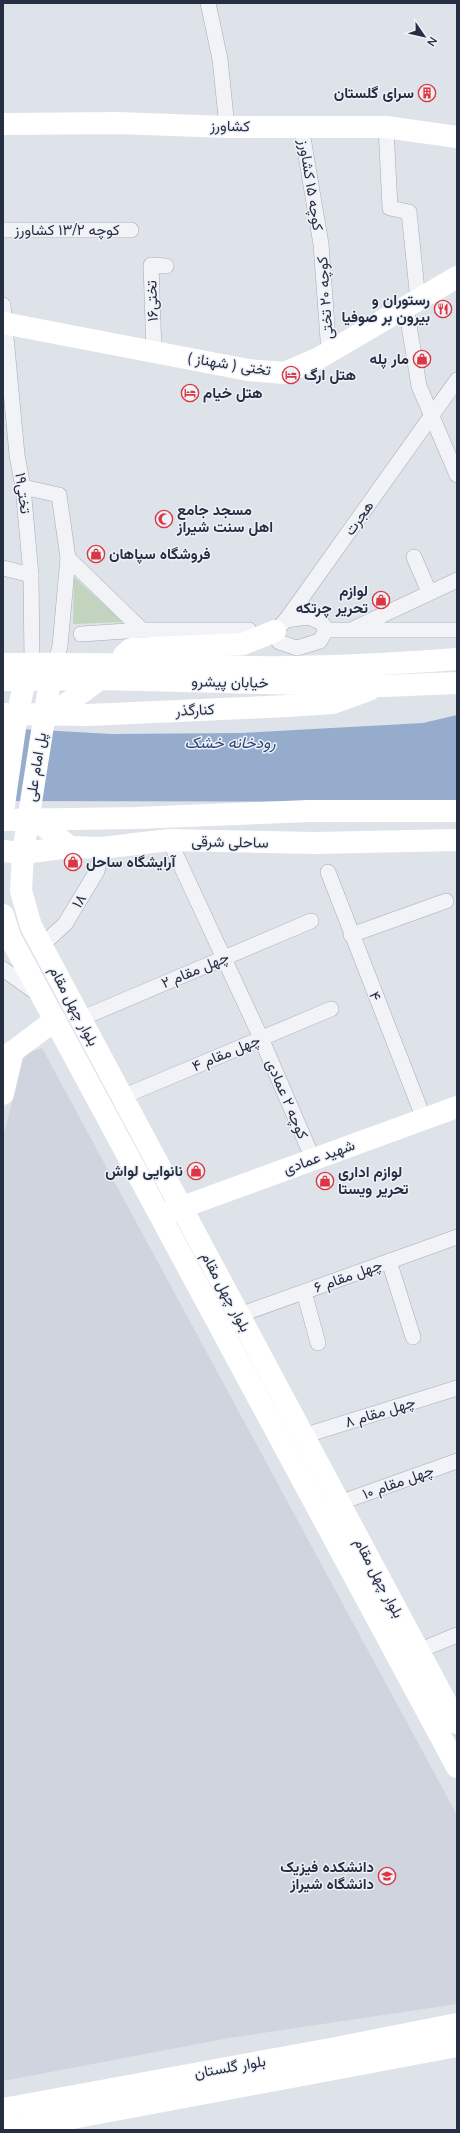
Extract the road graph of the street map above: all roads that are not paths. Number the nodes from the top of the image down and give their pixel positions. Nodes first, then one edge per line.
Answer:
1 (208, 3) edge
2 (3, 124) edge
3 (301, 126) junction
4 (227, 127) junction
5 (386, 127) junction
6 (457, 136) edge
7 (3, 230) edge
8 (131, 230) dead end
9 (320, 244) joint
10 (166, 266) dead end
11 (457, 277) edge
12 (412, 304) junction
13 (3, 317) edge
14 (154, 352) junction
15 (329, 353) junction
16 (457, 380) edge
17 (432, 415) junction
18 (10, 453) edge
19 (457, 475) edge
20 (23, 487) junction
21 (414, 557) dead end
22 (68, 558) junction
23 (3, 568) edge
24 (31, 575) junction
25 (457, 580) edge
26 (429, 592) junction
27 (281, 626) junction
28 (142, 630) junction
29 (249, 630) dead end
30 (326, 630) junction
31 (350, 630) junction
32 (457, 630) edge
33 (81, 634) dead end
34 (457, 659) edge
35 (3, 664) edge
36 (123, 664) junction
37 (29, 672) junction
38 (53, 672) junction
39 (100, 679) junction
40 (3, 680) edge
41 (457, 683) edge
42 (384, 686) junction
43 (7, 715) edge
44 (43, 721) junction
45 (457, 811) edge
46 (3, 812) edge
47 (29, 814) junction
48 (3, 820) edge
49 (169, 840) junction
50 (457, 840) edge
51 (70, 847) junction
52 (102, 848) junction
53 (13, 852) edge
54 (328, 872) dead end
55 (446, 901) dead end
56 (3, 915) edge
57 (311, 921) dead end
58 (351, 935) junction
59 (41, 946) junction
60 (3, 952) edge
61 (224, 958) junction
62 (3, 969) edge
63 (38, 989) junction
64 (331, 1009) dead end
65 (80, 1019) junction
66 (55, 1020) junction
67 (262, 1038) junction
68 (8, 1055) edge
69 (3, 1094) edge
70 (122, 1097) junction
71 (457, 1107) edge
72 (424, 1119) junction
73 (313, 1159) junction
74 (181, 1207) junction
75 (160, 1216) junction
76 (457, 1237) edge
77 (389, 1261) junction
78 (304, 1292) junction
79 (239, 1315) junction
80 (412, 1337) dead end
81 (318, 1343) dead end
82 (457, 1388) edge
83 (280, 1391) junction
84 (260, 1402) junction
85 (303, 1436) junction
86 (457, 1461) edge
87 (339, 1503) junction
88 (457, 1635) edge
89 (418, 1651) junction
90 (457, 1723) edge
91 (457, 1767) edge
92 (457, 2024) edge
93 (457, 2046) edge
94 (339, 2058) junction
95 (152, 2081) junction
96 (158, 2102) junction
97 (3, 2109) edge
98 (8, 2130) edge

1 - 4 street
2 - 4 main road, کشاورز
3 - 4 main road, کشاورز
3 - 5 main road, کشاورز
3 - 9 street, کوچه ۱۵ کشاورز
5 - 6 main road, کشاورز
5 - 12 street
7 - 8 street, کوچه ۱۳/۲ کشاورز
9 - 15 street, کوچه ۲۰ تختی
10 - 14 street, تختی۱۶
11 - 12 main road, تختی ( شهناز )
12 - 15 main road, تختی ( شهناز )
12 - 17 street
13 - 14 main road, تختی ( شهناز )
13 - 18 street, تختی۱۹
14 - 15 main road, تختی ( شهناز )
16 - 17 street, هجرت
17 - 19 street
17 - 27 street, هجرت
18 - 20 street, تختی۱۹
20 - 22 street
20 - 24 street, تختی۱۹
21 - 26 street
22 - 28 street
22 - 38 street
23 - 24 street
24 - 37 street, تختی۱۹
25 - 26 street
26 - 31 street
27 - 30 street
27 - 30 street
27 - 36 main road
28 - 29 street
28 - 33 street
30 - 31 street
31 - 32 street
34 - 36 main road, خیابان پیشرو
35 - 37 main road, خیابان پیشرو
36 - 38 main road, خیابان پیشرو
37 - 38 main road, خیابان پیشرو
37 - 40 main road, خیابان پیشرو
37 - 43 main road, پل امام علی, bridge
38 - 39 main road, خیابان پیشرو
38 - 44 main road, پل امام علی, bridge
39 - 42 main road, خیابان پیشرو
39 - 44 main road, bridge
41 - 42 main road, خیابان پیشرو
42 - 43 main road, کنارگذر
43 - 46 main road, پل امام علی, bridge
44 - 47 main road, پل امام علی, bridge
45 - 48 main road
47 - 51 main road, bridge
47 - 53 main road, پل امام علی, bridge
49 - 50 main road, ساحلی شرقی
49 - 52 main road, ساحلی شرقی
49 - 61 street, کوچه ۲ عمادی
51 - 52 main road, ساحلی شرقی
51 - 53 main road, ساحلی شرقی
52 - 59 street, ۱۸
53 - 59 main road, بلوار چهل مقام
54 - 58 street, ۴
55 - 58 street
56 - 63 main road, بلوار چهل مقام
57 - 61 street, چهل مقام ۲
58 - 72 street, ۴
59 - 65 main road, بلوار چهل مقام
60 - 63 main road
61 - 65 street, چهل مقام ۲
61 - 67 street, کوچه ۲ عمادی
62 - 63 street
63 - 66 main road, بلوار چهل مقام
64 - 67 street, چهل مقام ۴
65 - 70 main road, بلوار چهل مقام
66 - 68 main road
66 - 75 main road, بلوار چهل مقام
67 - 70 street, چهل مقام ۴
67 - 73 street, کوچه ۲ عمادی
68 - 69 main road
70 - 74 main road, بلوار چهل مقام
71 - 72 main road, شهید عمادی
72 - 73 main road, شهید عمادی
73 - 74 main road, شهید عمادی
74 - 75 main road, شهید عمادی
74 - 79 main road, بلوار چهل مقام
75 - 84 main road, بلوار چهل مقام
76 - 77 street, چهل مقام ۶
77 - 78 street, چهل مقام ۶
77 - 80 street
78 - 79 street, چهل مقام ۶
78 - 81 street
79 - 83 main road, بلوار چهل مقام
82 - 85 street, چهل مقام ۸
83 - 84 main road
83 - 85 main road, بلوار چهل مقام
84 - 91 main road, بلوار چهل مقام
85 - 87 main road, بلوار چهل مقام
86 - 87 street, چهل مقام ۱۰
87 - 89 main road, بلوار چهل مقام
88 - 89 street
89 - 90 main road, بلوار چهل مقام
92 - 94 main road, بلوار گلستان
93 - 94 main road, بلوار گلستان
94 - 95 main road, بلوار گلستان
94 - 96 main road, بلوار گلستان
95 - 96 main road
95 - 97 main road, بلوار گلستان
96 - 98 main road, بلوار گلستان

